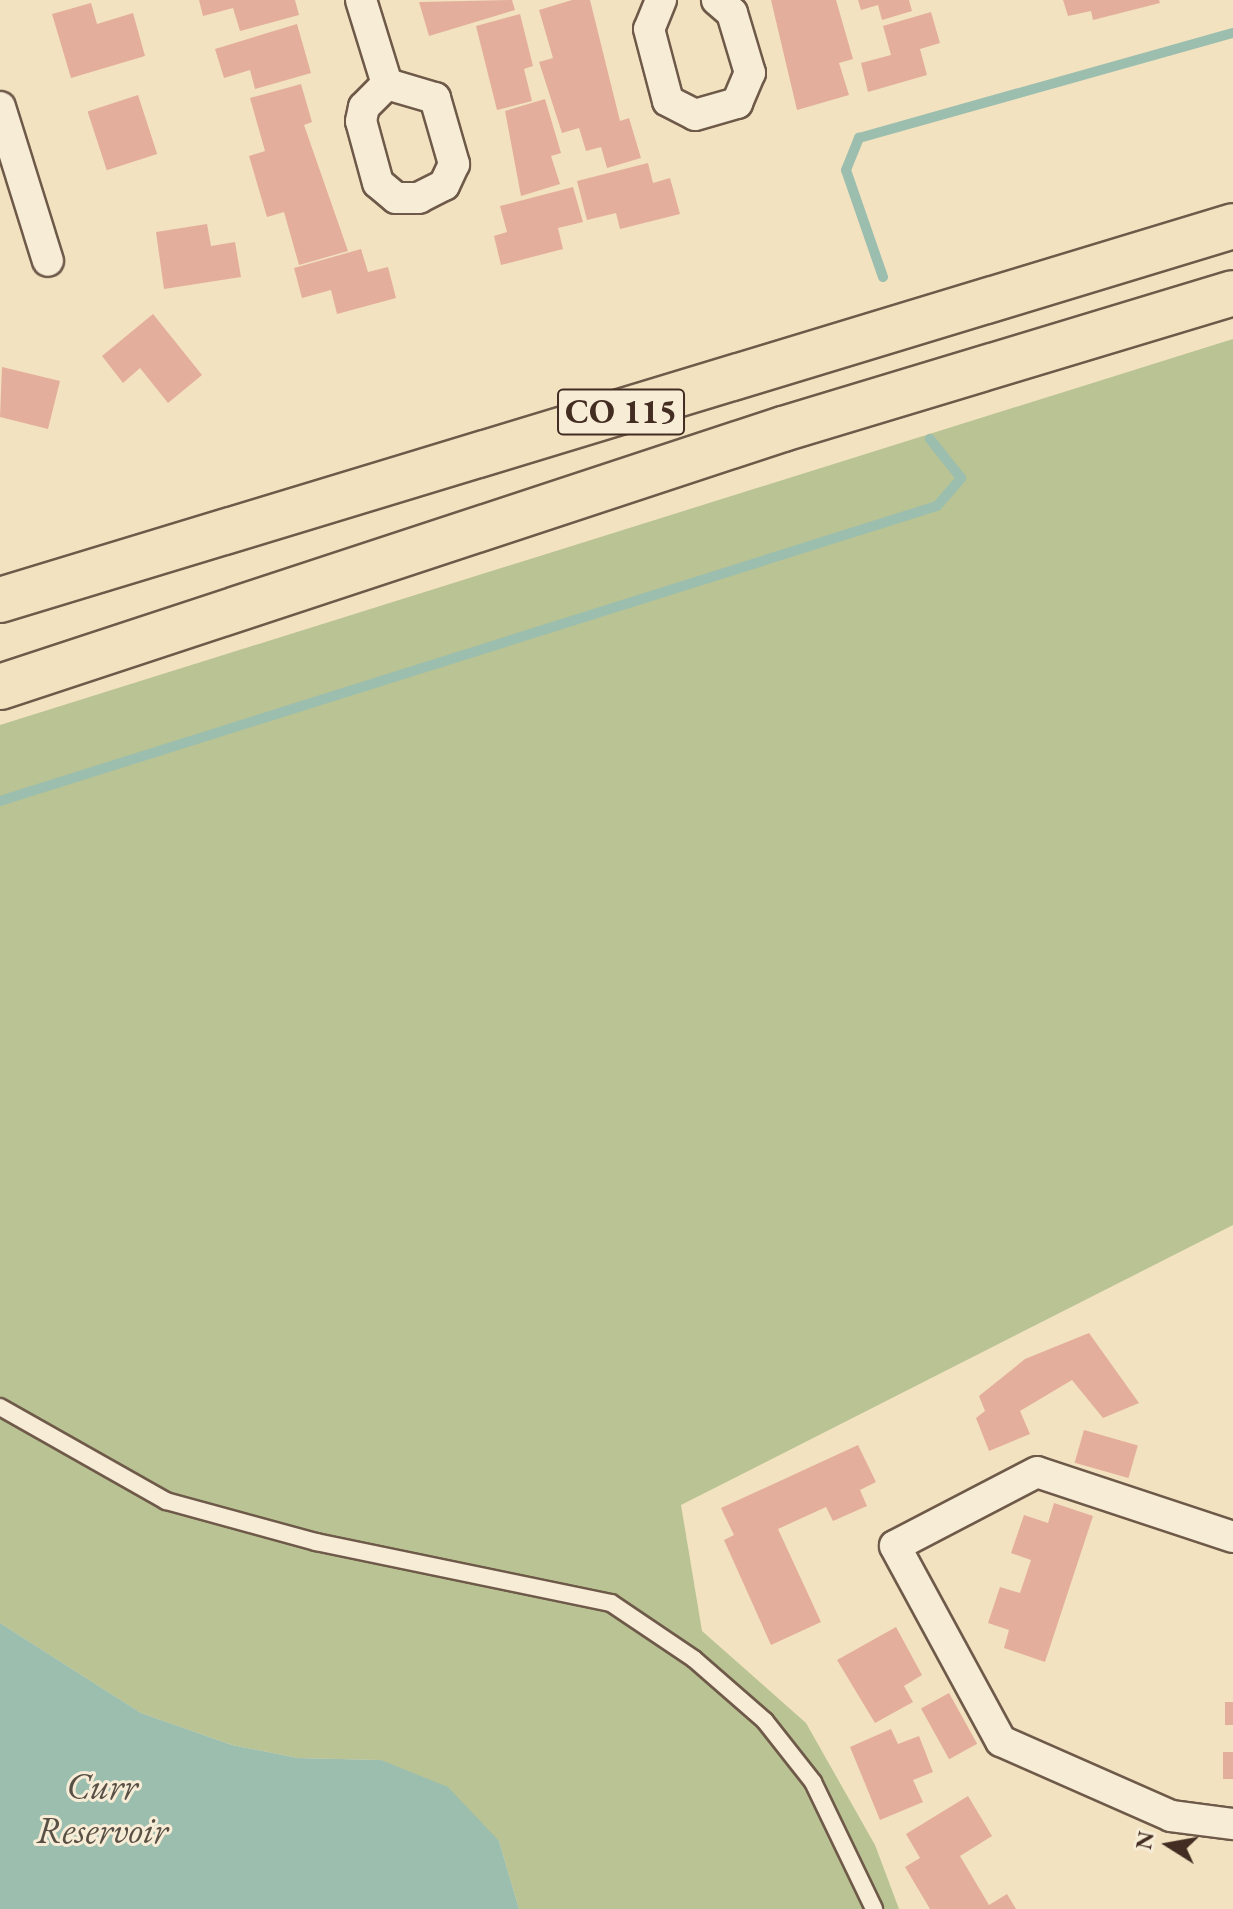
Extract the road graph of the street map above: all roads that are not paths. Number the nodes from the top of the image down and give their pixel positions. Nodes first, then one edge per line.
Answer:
1 (361, 0) edge
2 (661, 0) edge
3 (717, 0) edge
4 (387, 84) dead end
5 (0, 107) edge
6 (1233, 226) edge
7 (48, 261) dead end
8 (1233, 293) edge
9 (0, 600) edge
10 (0, 687) edge
11 (0, 1407) edge
12 (1233, 1537) edge
13 (1233, 1824) edge
14 (874, 1909) edge

1 - 4 street
2 - 3 street
5 - 7 street
6 - 9 highway, CO 115
8 - 10 highway, CO 115
11 - 14 lane
12 - 13 street

